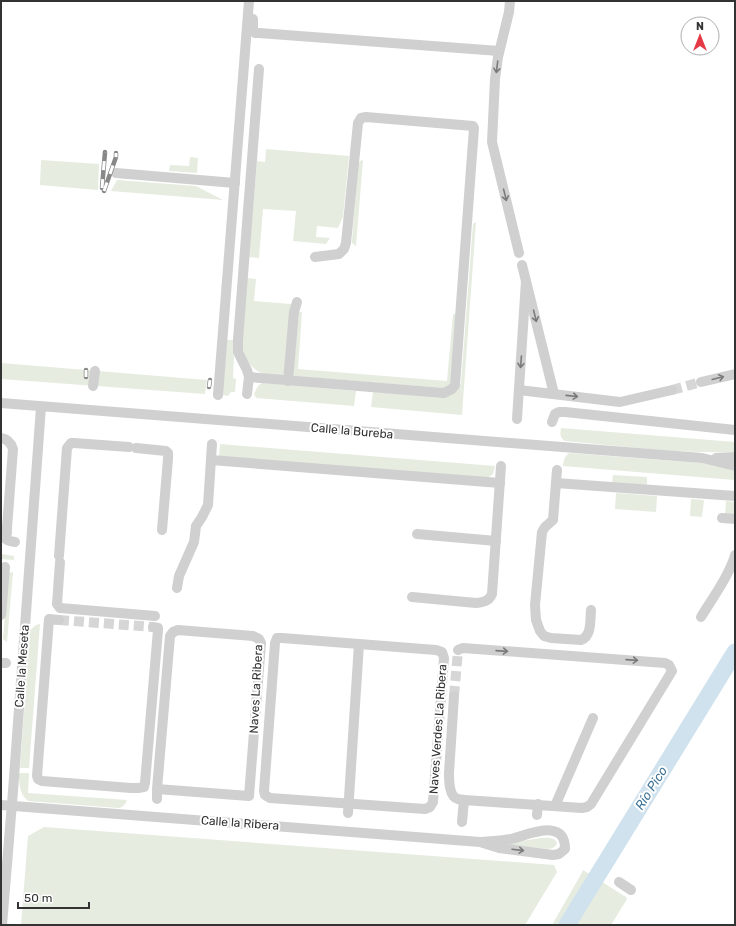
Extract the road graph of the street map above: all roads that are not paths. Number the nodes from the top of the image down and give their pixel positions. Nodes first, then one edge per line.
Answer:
1 (249, 1) edge
2 (255, 1) edge
3 (510, 1) edge
4 (499, 51) junction
5 (259, 69) dead end
6 (116, 173) dead end
7 (235, 183) junction
8 (519, 253) dead end
9 (315, 257) dead end
10 (522, 265) dead end
11 (526, 281) junction
12 (297, 302) dead end
13 (95, 371) dead end
14 (735, 374) edge
15 (249, 378) junction
16 (288, 381) junction
17 (701, 382) tunnel mouth
18 (93, 386) dead end
19 (519, 390) junction
20 (672, 390) tunnel mouth
21 (247, 394) dead end
22 (554, 394) junction
23 (218, 395) dead end
24 (1, 403) edge
25 (41, 407) junction
26 (516, 419) dead end
27 (552, 422) dead end
28 (735, 430) edge
29 (1, 438) edge
30 (150, 439) dead end
31 (212, 444) dead end
32 (149, 449) junction
33 (735, 457) edge
34 (702, 458) junction
35 (211, 460) junction
36 (501, 466) dead end
37 (735, 466) edge
38 (557, 470) dead end
39 (500, 482) junction
40 (556, 482) junction
41 (735, 496) edge
42 (722, 518) dead end
43 (735, 519) edge
44 (162, 530) dead end
45 (417, 534) dead end
46 (2, 535) edge
47 (496, 541) junction
48 (15, 542) dead end
49 (735, 555) edge
50 (6, 567) edge
51 (177, 588) dead end
52 (412, 597) dead end
53 (591, 610) dead end
54 (1, 615) edge
55 (155, 616) dead end
56 (701, 617) dead end
57 (51, 619) dead end
58 (153, 627) dead end
59 (359, 644) junction
60 (461, 649) dead end
61 (454, 696) tunnel mouth
62 (593, 718) dead end
63 (464, 800) junction
64 (249, 801) joint
65 (1, 805) edge
66 (12, 806) junction
67 (348, 809) junction
68 (558, 809) junction
69 (462, 822) dead end
70 (480, 842) junction
71 (619, 882) dead end
72 (632, 890) dead end
73 (2, 925) edge

1 - 7 street
2 - 4 street
3 - 4 street
4 -> 8 street
5 - 15 street
6 - 7 street
7 - 23 street
9 - 16 street
10 - 11 street
11 -> 19 street
11 -> 22 street
12 - 16 street
13 - 18 street
17 -> 14 street
15 - 16 street
15 - 21 street
19 - 22 street
19 - 26 street
22 -> 20 street
24 - 25 street, Calle la Bureba
25 - 34 street, Calle la Bureba
25 - 66 street, Calle la Meseta
27 - 28 street
29 - 46 street
30 - 32 street
31 - 35 street
32 - 44 street
32 - 55 street
33 - 34 street, Calle la Bureba
34 - 37 street, Calle la Bureba
35 - 39 street
35 - 51 street
36 - 39 street
38 - 40 street
39 - 47 street
40 - 41 street
40 - 53 street
42 - 43 street
45 - 47 street
46 - 48 street
47 - 52 street
49 - 56 street
50 - 54 street
57 - 58 street
59 - 67 street
59 - 67 street, Naves Verdes La Ribera
59 - 67 street, Naves Verdes La Ribera
60 -> 68 street
61 - 63 street
62 - 68 street
63 - 68 street
63 - 69 street
64 - 64 street, Naves La Ribera
65 - 66 street, Calle la Ribera
66 - 70 street, Calle la Ribera
66 - 73 street, Calle la Meseta
70 -> 70 street, Calle la Ribera
71 - 72 street

